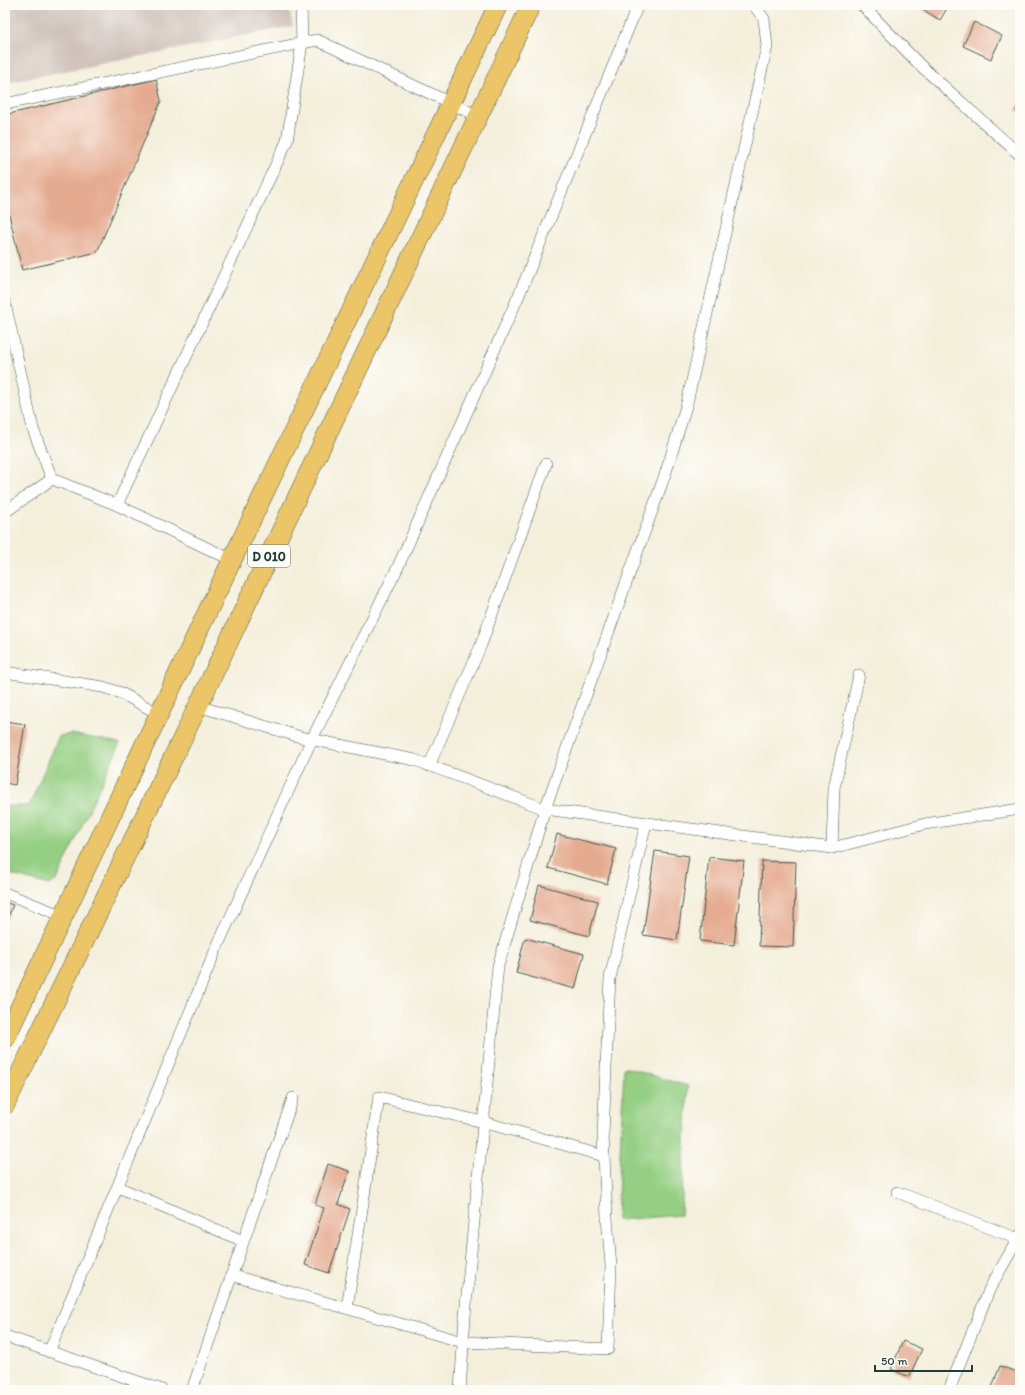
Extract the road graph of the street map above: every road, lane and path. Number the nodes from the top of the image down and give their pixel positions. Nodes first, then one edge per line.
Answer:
1 (301, 5) edge
2 (498, 5) edge
3 (532, 5) edge
4 (638, 5) edge
5 (754, 5) edge
6 (862, 5) edge
7 (302, 43) junction
8 (5, 104) edge
9 (451, 104) junction
10 (478, 116) junction
11 (1020, 154) edge
12 (5, 303) edge
13 (546, 464) dead end
14 (52, 479) junction
15 (117, 504) junction
16 (5, 512) edge
17 (232, 560) junction
18 (5, 672) edge
19 (859, 675) dead end
20 (198, 706) junction
21 (159, 714) junction
22 (312, 740) junction
23 (429, 766) junction
24 (545, 809) junction
25 (1020, 809) edge
26 (646, 823) junction
27 (832, 848) junction
28 (5, 893) edge
29 (63, 916) junction
30 (5, 1039) edge
31 (293, 1098) dead end
32 (5, 1105) edge
33 (483, 1122) junction
34 (604, 1156) junction
35 (118, 1187) junction
36 (897, 1192) dead end
37 (1019, 1237) edge
38 (243, 1241) junction
39 (231, 1275) junction
40 (347, 1308) junction
41 (5, 1336) edge
42 (463, 1342) junction
43 (49, 1352) junction
44 (162, 1390) edge
45 (192, 1390) edge
46 (460, 1390) edge
47 (949, 1390) edge

1 - 7 street
2 - 9 highway, D 010
3 - 10 highway, D 010
4 - 22 street
5 - 24 street
6 - 11 street
7 - 8 street
7 - 9 street
7 - 15 street
9 - 10 street
9 - 17 highway, D 010
10 - 20 highway, D 010
12 - 14 street
13 - 23 street
14 - 15 street
14 - 16 street
15 - 17 street
17 - 21 highway, D 010
18 - 21 street
19 - 27 street
20 - 22 street
20 - 32 highway, D 010
21 - 29 highway, D 010
22 - 23 street
22 - 35 street
23 - 24 street
24 - 26 street
24 - 33 street
25 - 27 street
26 - 27 street
26 - 34 street
28 - 29 street
29 - 30 highway, D 010
31 - 38 street
33 - 34 street
33 - 40 street
33 - 42 street
34 - 42 street
35 - 38 street
35 - 43 street
36 - 37 street
37 - 47 street
38 - 39 street
39 - 40 street
39 - 45 street
40 - 42 street
41 - 43 street
42 - 46 street
43 - 44 street

